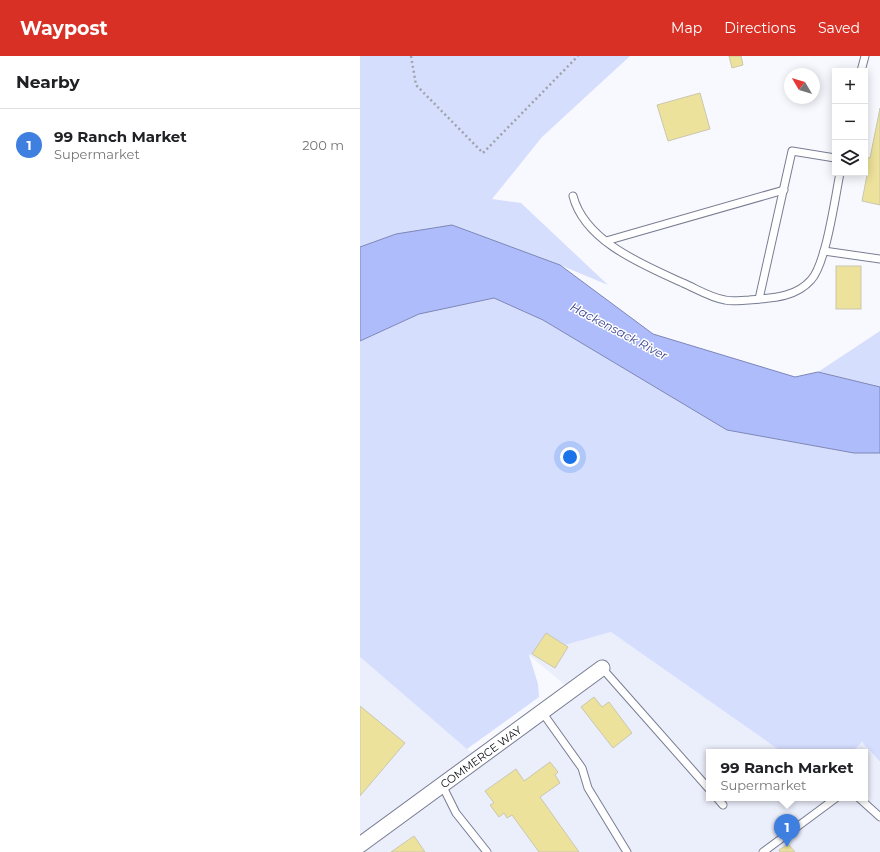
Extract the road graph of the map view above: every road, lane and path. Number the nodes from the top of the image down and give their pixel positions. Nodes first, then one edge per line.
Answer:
1 (411, 56) edge
2 (578, 56) edge
3 (864, 56) edge
4 (862, 68) edge
5 (832, 158) edge
6 (839, 176) edge
7 (784, 190) junction
8 (572, 196) dead end
9 (606, 241) junction
10 (824, 251) junction
11 (880, 259) edge
12 (759, 299) junction
13 (602, 668) joint
14 (542, 712) junction
15 (442, 785) junction
16 (706, 786) edge
17 (720, 801) edge
18 (832, 801) edge
19 (862, 801) edge
20 (723, 805) dead end
21 (880, 817) edge
22 (360, 845) edge
23 (487, 852) edge
24 (627, 852) edge
25 (762, 852) edge

1 - 2 path
3 - 4 lane
5 - 7 lane
6 - 10 lane
7 - 9 lane
7 - 12 lane
8 - 9 lane
9 - 12 lane
10 - 11 lane
10 - 12 lane
13 - 14 street, COMMERCE WAY
13 - 16 lane
14 - 15 street, COMMERCE WAY
14 - 24 lane
15 - 22 street, COMMERCE WAY
15 - 23 lane
17 - 20 lane
18 - 25 lane
19 - 21 lane

